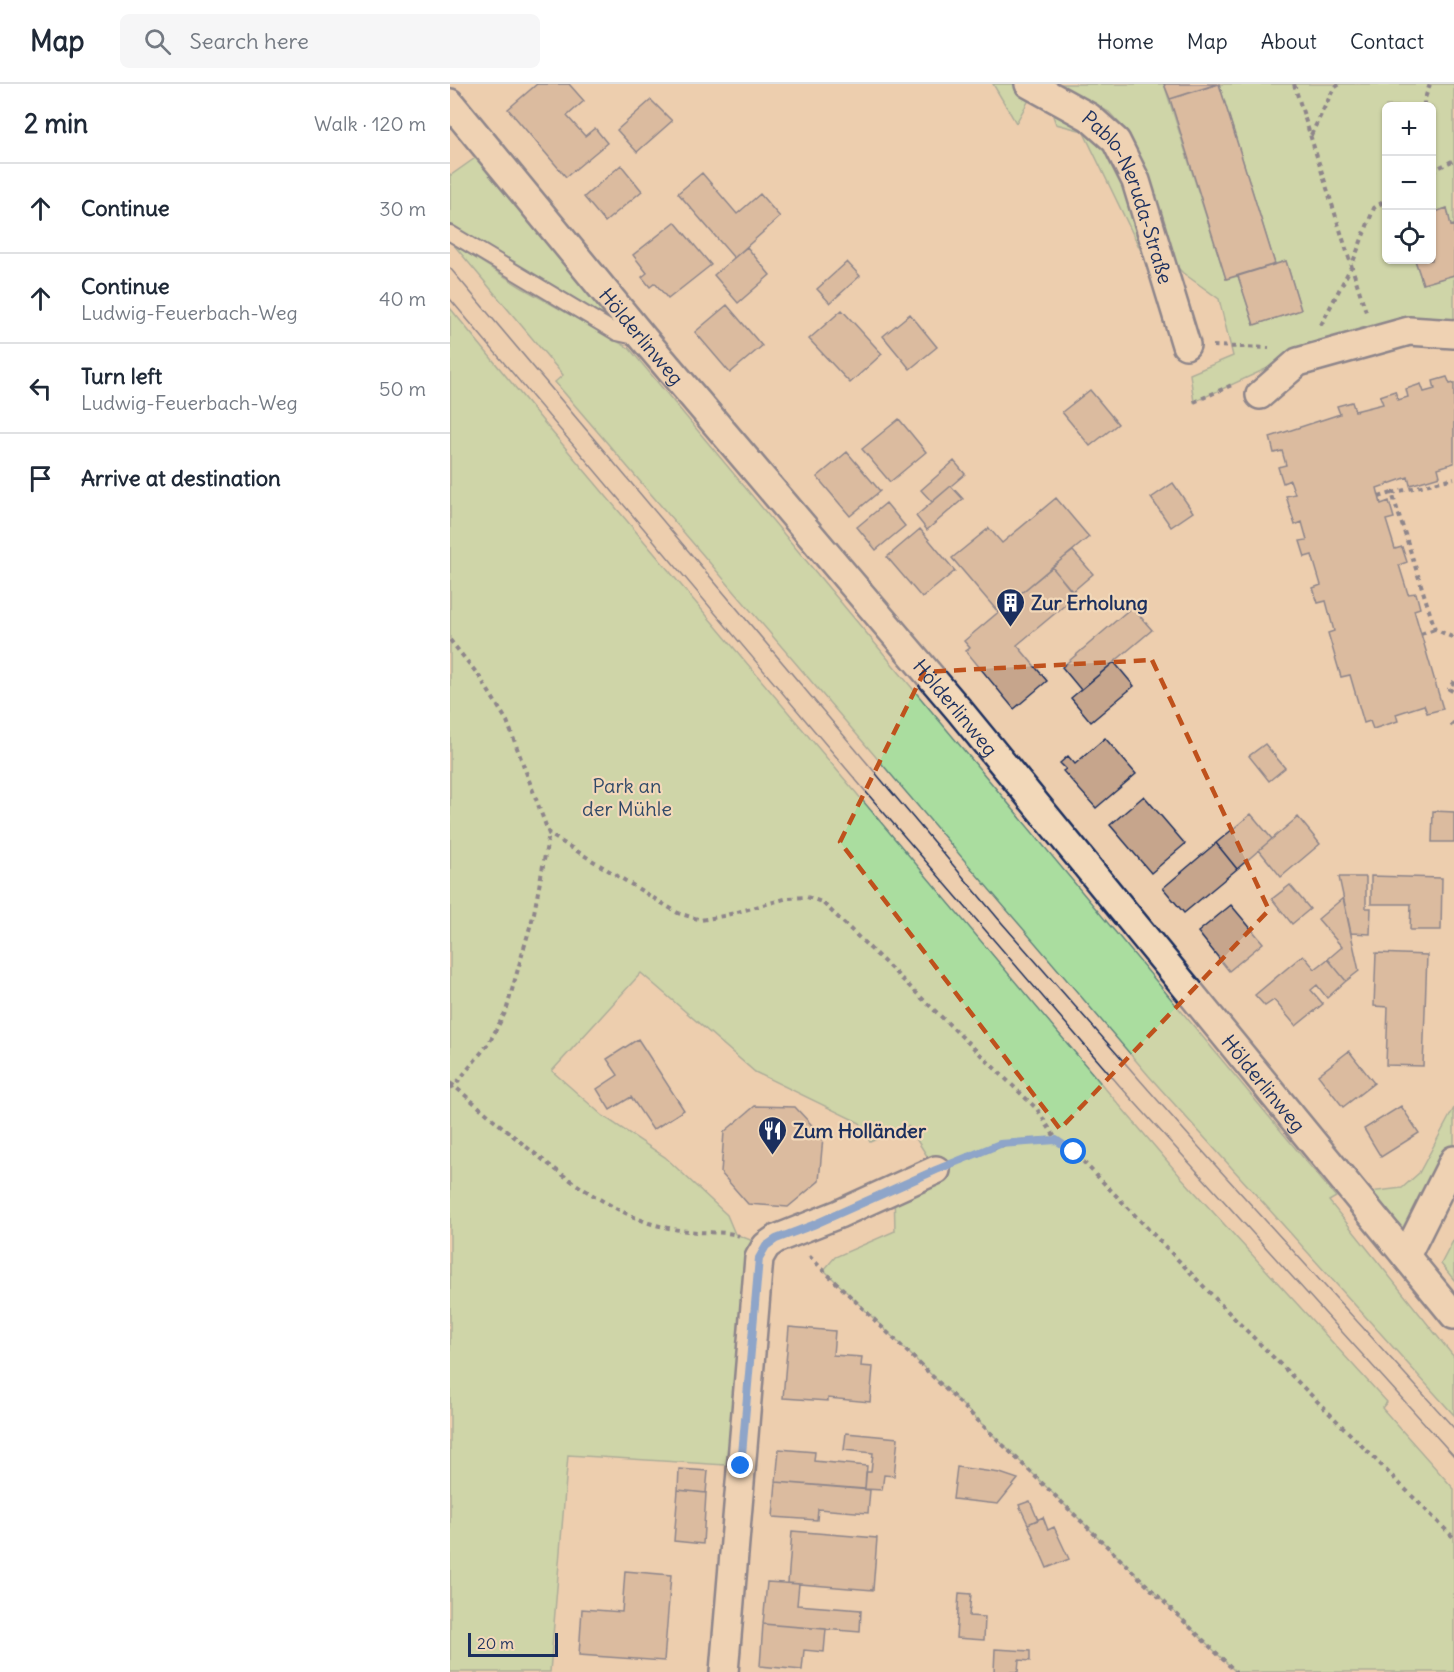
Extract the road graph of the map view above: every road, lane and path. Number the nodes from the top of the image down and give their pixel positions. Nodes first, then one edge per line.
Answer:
1 (1029, 84) edge
2 (1294, 84) edge
3 (1340, 84) edge
4 (1430, 84) edge
5 (1424, 102) edge
6 (450, 103) edge
7 (1311, 136) junction
8 (1454, 160) edge
9 (1436, 169) edge
10 (1382, 203) edge
11 (450, 233) edge
12 (1351, 267) junction
13 (1369, 321) dead end
14 (1320, 329) dead end
15 (1454, 334) edge
16 (644, 339) junction
17 (1186, 345) joint
18 (1275, 348) dead end
19 (1260, 394) dead end
20 (1454, 478) edge
21 (1392, 493) junction
22 (1379, 497) dead end
23 (1435, 629) junction
24 (1421, 634) dead end
25 (1454, 638) edge
26 (450, 640) edge
27 (1454, 681) edge
28 (1454, 692) edge
29 (549, 834) junction
30 (451, 1086) edge
31 (1056, 1140) junction
32 (1454, 1160) edge
33 (936, 1170) joint
34 (776, 1240) junction
35 (1406, 1256) junction
36 (1454, 1315) edge
37 (1454, 1538) edge
38 (724, 1672) edge
39 (1236, 1672) edge

1 - 17 street, Pablo-Neruda-Straße
2 - 7 path
3 - 7 path
4 - 5 path
6 - 16 street, Hölderlinweg
7 - 12 path
8 - 9 path
10 - 12 path
11 - 16 lane
12 - 13 path
12 - 14 path
15 - 19 street
16 - 35 street, Hölderlinweg
17 - 18 path
20 - 21 path
21 - 22 path
21 - 23 path
23 - 24 path
23 - 25 path
26 - 29 path
27 - 28 path
29 - 30 path
29 - 31 path
30 - 34 path
31 - 33 path
31 - 37 path
32 - 35 street
33 - 34 street
34 - 38 street
34 - 39 path
35 - 36 street, Hölderlinweg

